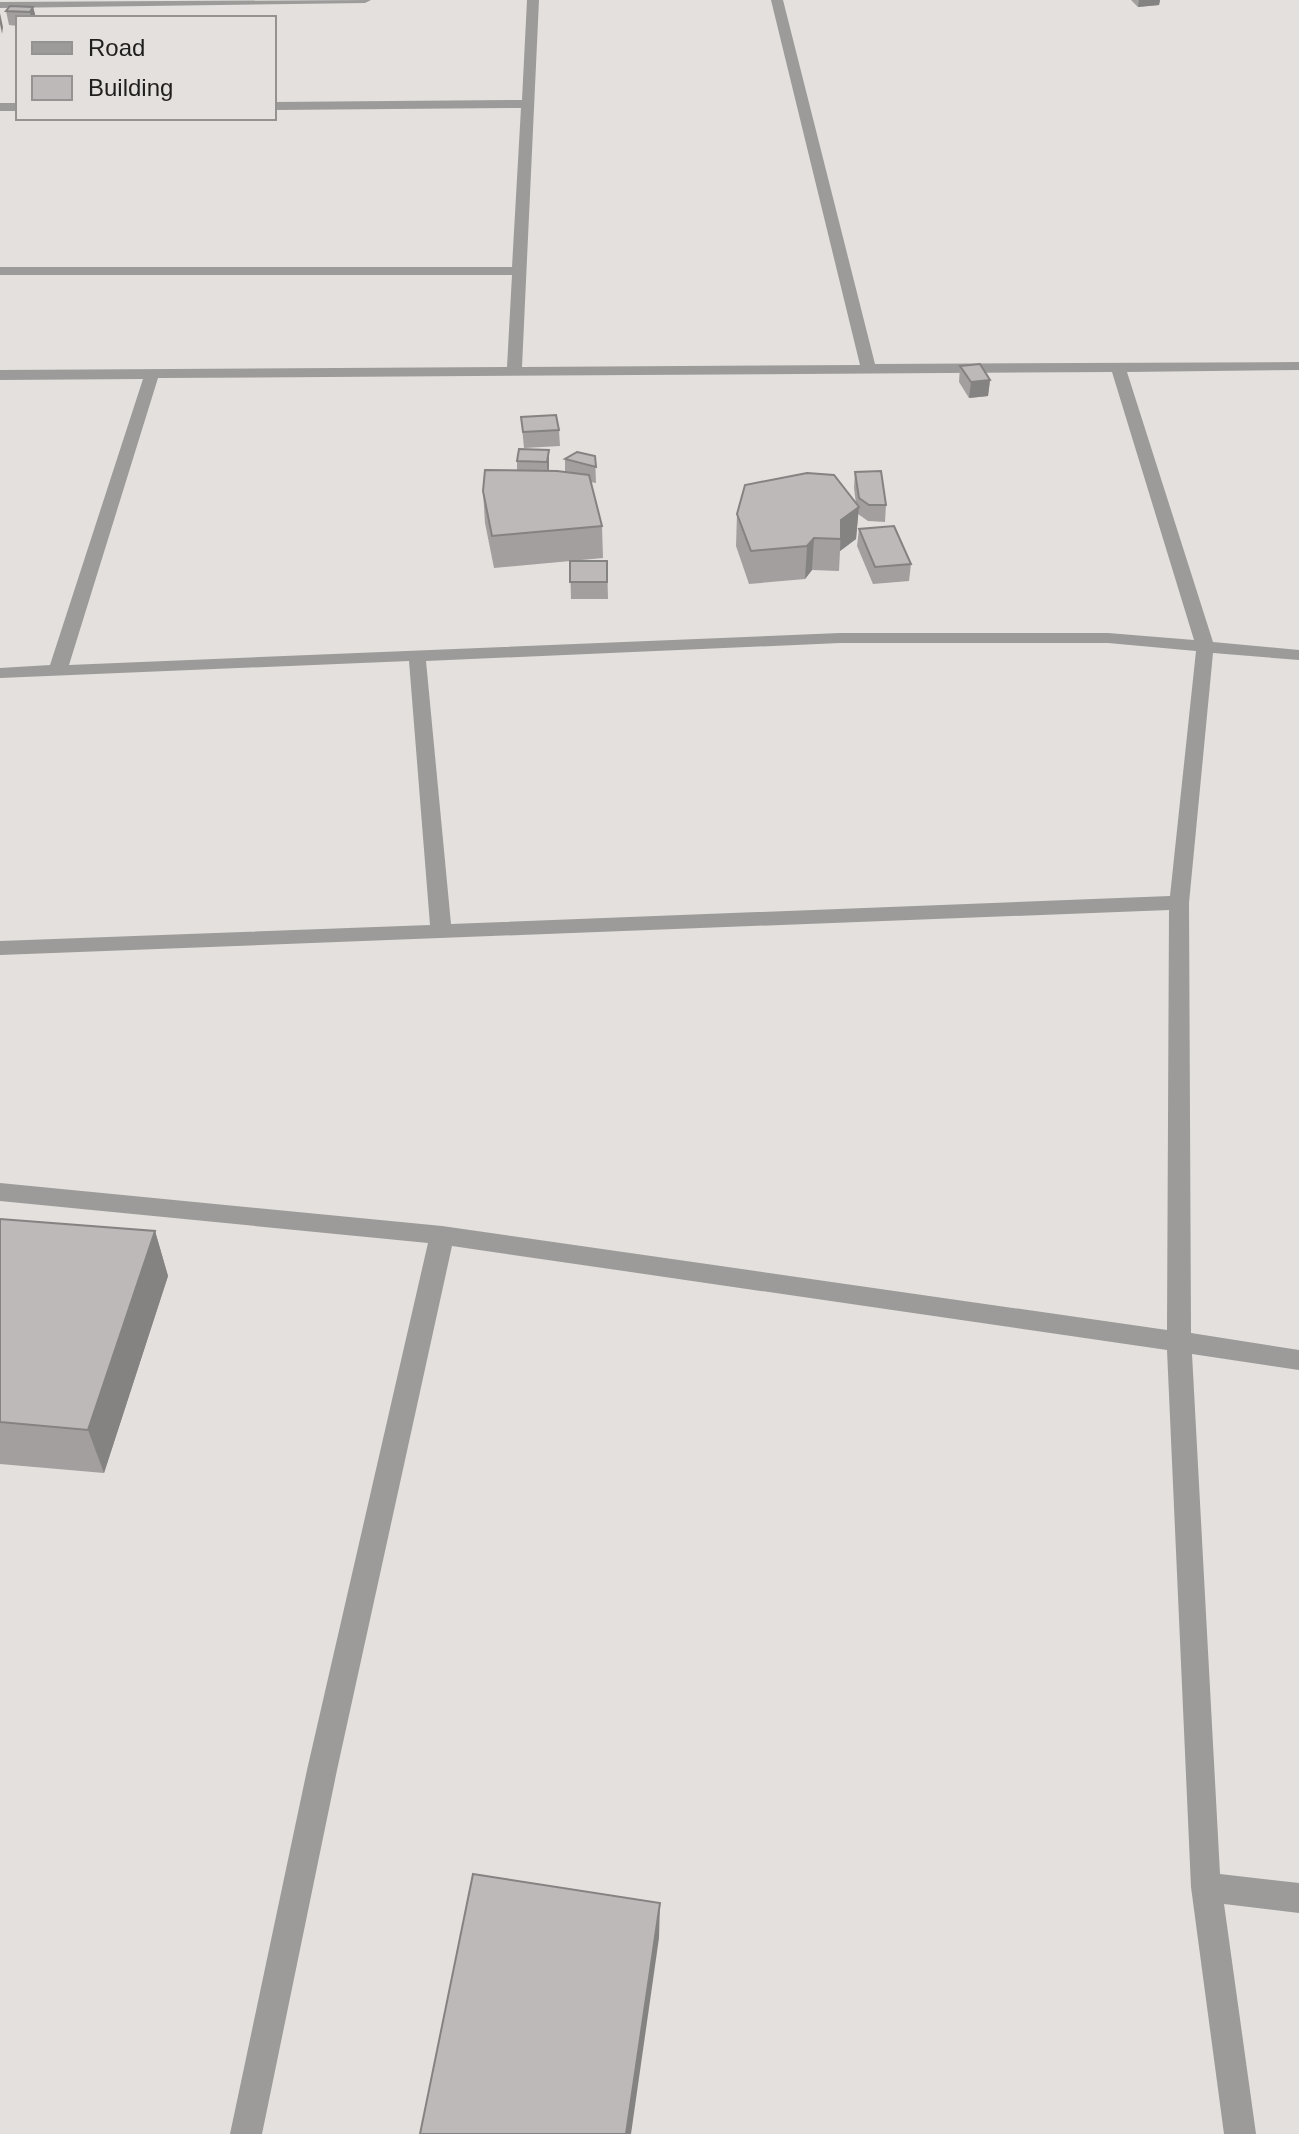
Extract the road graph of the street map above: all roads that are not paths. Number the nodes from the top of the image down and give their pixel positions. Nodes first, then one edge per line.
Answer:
1 (365, 0) edge
2 (533, 0) edge
3 (777, 0) edge
4 (0, 5) edge
5 (528, 104) junction
6 (276, 106) edge
7 (0, 271) edge
8 (519, 271) junction
9 (1299, 366) edge
10 (1118, 368) junction
11 (869, 369) junction
12 (514, 371) junction
13 (152, 373) junction
14 (0, 375) edge
15 (1205, 646) junction
16 (417, 655) junction
17 (1299, 655) edge
18 (58, 670) junction
19 (0, 673) edge
20 (1179, 903) junction
21 (441, 931) junction
22 (0, 948) edge
23 (0, 1192) edge
24 (442, 1235) junction
25 (1179, 1342) junction
26 (1299, 1360) edge
27 (1206, 1887) junction
28 (1299, 1898) edge
29 (246, 2134) edge
30 (1240, 2134) edge

1 - 4 street
2 - 5 street
3 - 11 street
5 - 6 street
5 - 8 street
7 - 8 street
8 - 12 street
9 - 10 street
10 - 11 street
10 - 15 street
11 - 12 street
12 - 13 street
13 - 14 street
13 - 18 street
15 - 16 street
15 - 17 street
15 - 20 street
16 - 18 street
16 - 21 street
18 - 19 street
20 - 21 street
20 - 25 street
21 - 22 street
23 - 24 street
24 - 25 street
24 - 29 street
25 - 26 street
25 - 27 street
27 - 28 street
27 - 30 street

